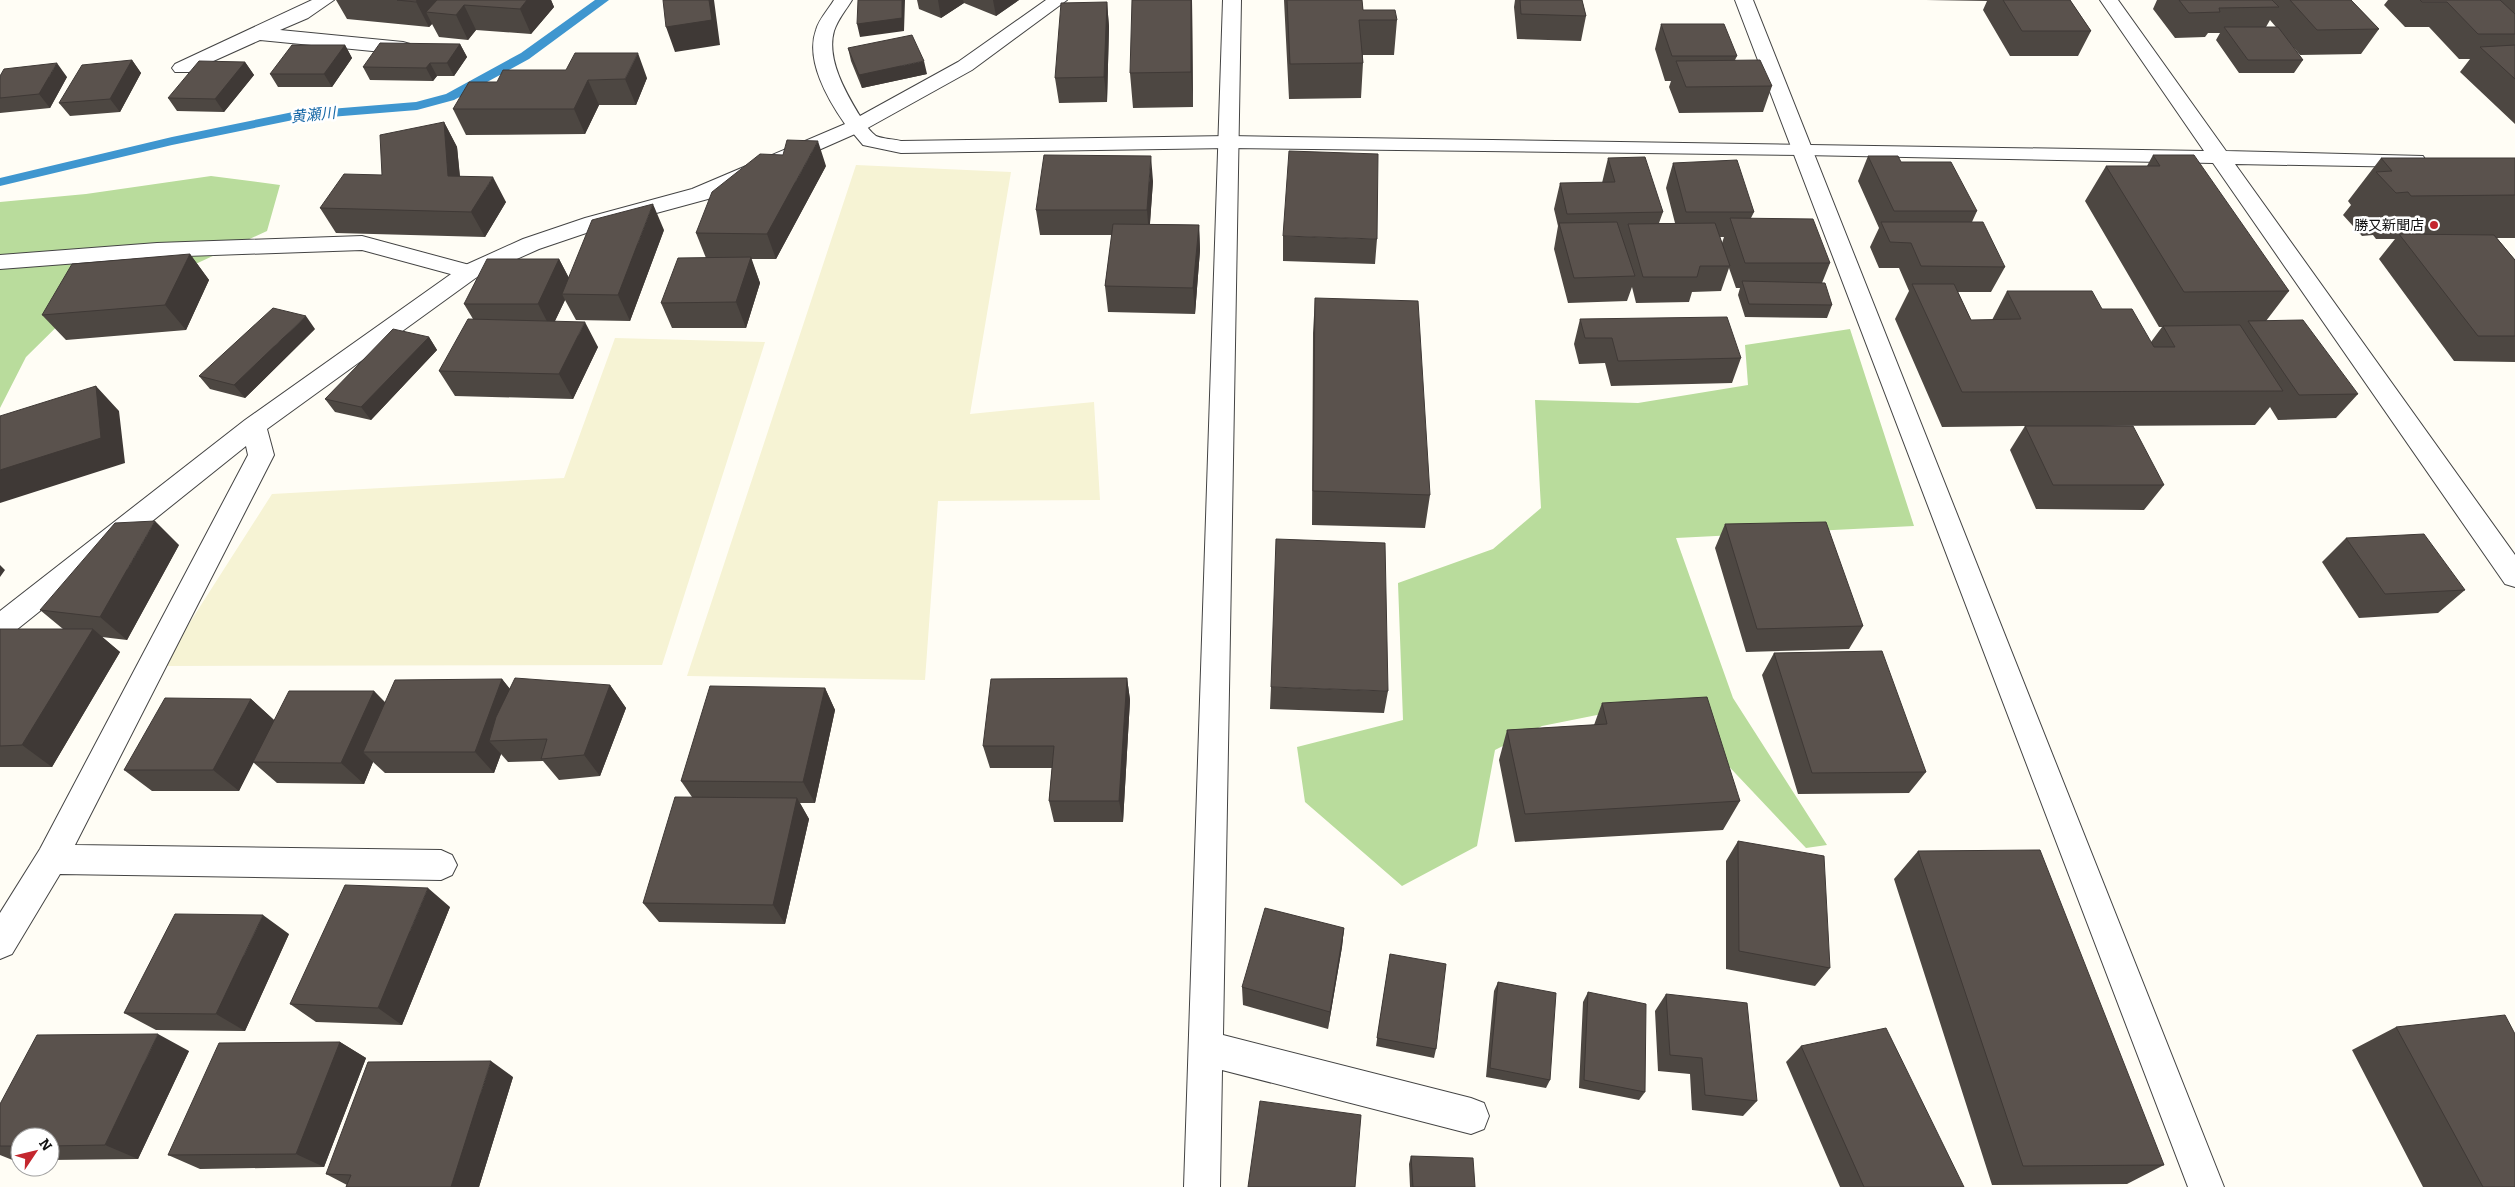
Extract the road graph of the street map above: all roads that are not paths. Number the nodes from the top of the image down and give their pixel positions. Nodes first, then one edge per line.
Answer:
1 (325, 0) edge
2 (843, 0) edge
3 (1058, 0) edge
4 (1232, 0) edge
5 (1744, 0) edge
6 (2109, 0) edge
7 (257, 34) junction
8 (403, 48) edge
9 (182, 68) dead end
10 (857, 126) junction
11 (1229, 142) junction
12 (1802, 149) junction
13 (2221, 158) junction
14 (2437, 161) edge
15 (0, 262) edge
16 (469, 272) junction
17 (254, 426) junction
18 (2515, 576) edge
19 (0, 627) edge
20 (51, 858) junction
21 (441, 865) dead end
22 (0, 943) edge
23 (1205, 1048) junction
24 (1471, 1116) dead end
25 (1202, 1187) edge
26 (2206, 1187) edge

1 - 7 street
2 - 10 street
3 - 10 street
4 - 11 street
5 - 12 street
6 - 13 street
7 - 8 street
7 - 9 street
10 - 11 street
10 - 16 street
11 - 12 street
11 - 23 street
12 - 13 street
12 - 26 street
13 - 14 street
13 - 18 street
15 - 16 street
16 - 17 street
17 - 19 street
17 - 20 street
20 - 21 street
20 - 22 street
23 - 24 street
23 - 25 street

